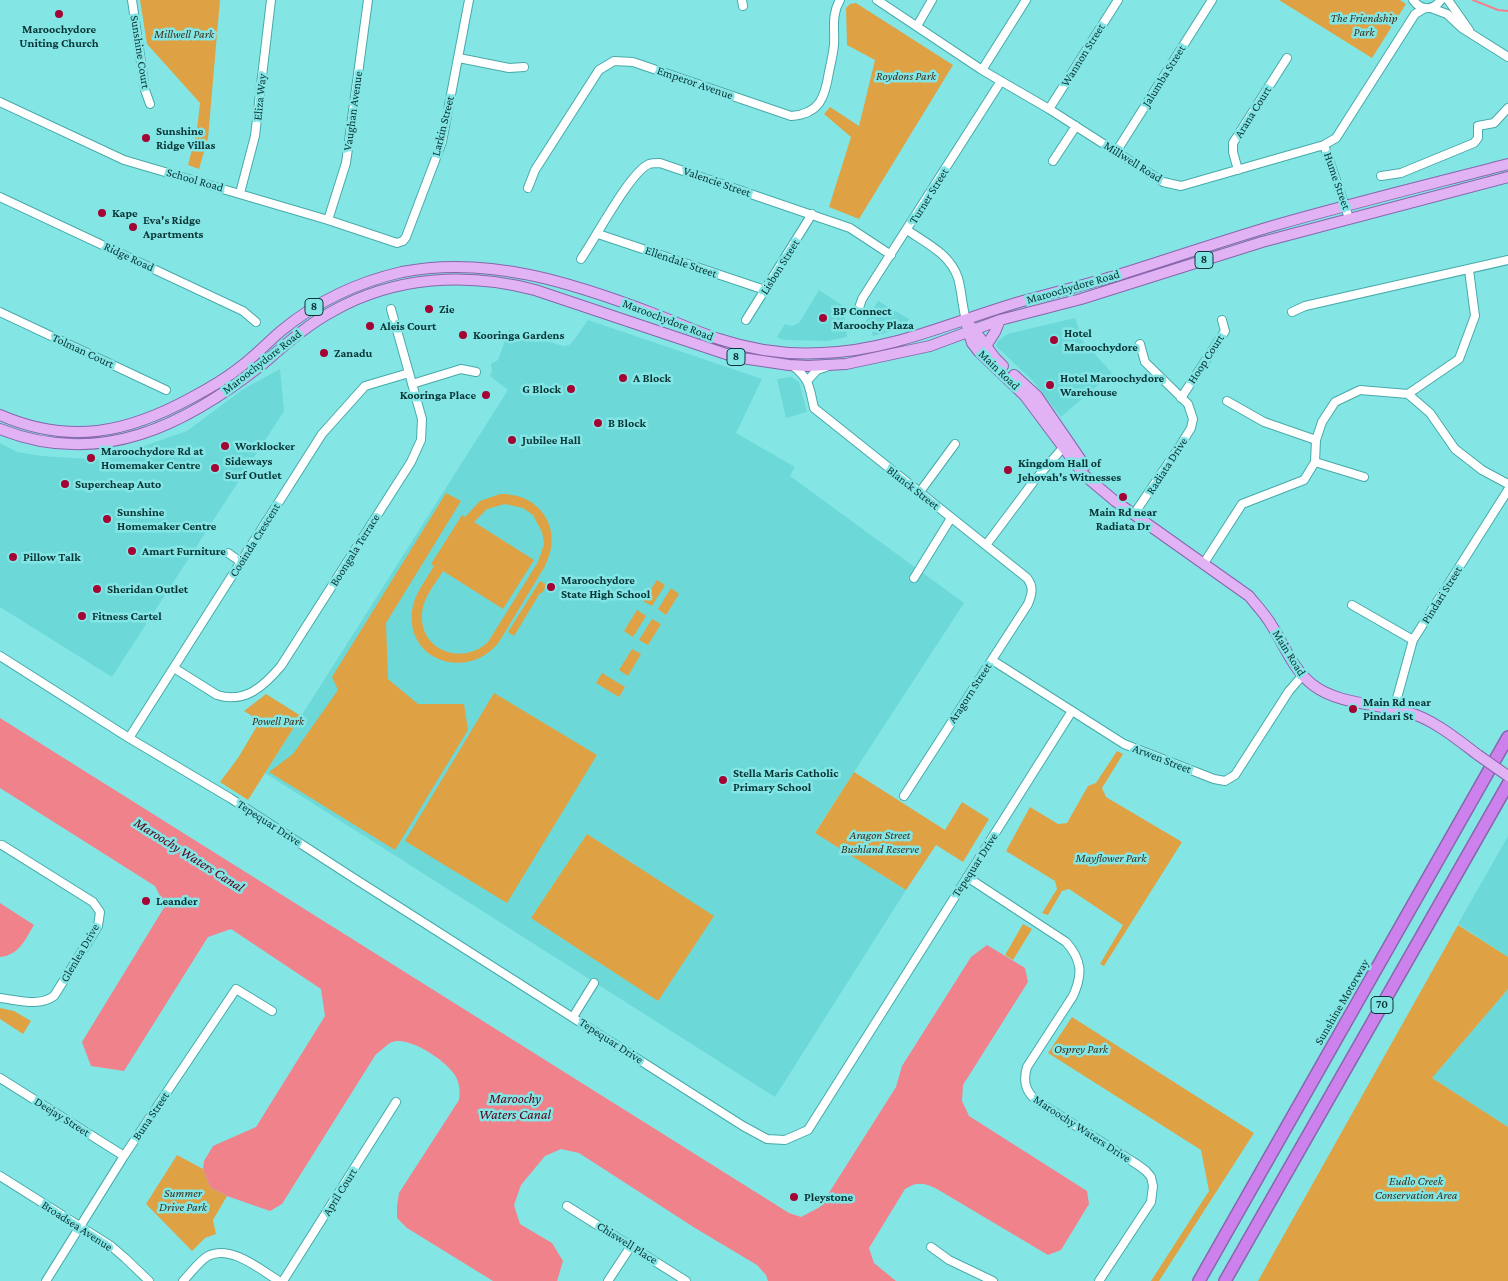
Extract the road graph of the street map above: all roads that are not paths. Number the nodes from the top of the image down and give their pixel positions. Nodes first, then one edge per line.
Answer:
1 (132, 0) edge
2 (271, 0) edge
3 (368, 0) edge
4 (469, 0) edge
5 (840, 0) edge
6 (877, 0) edge
7 (932, 0) edge
8 (1026, 0) edge
9 (1118, 0) edge
10 (1212, 0) edge
11 (1441, 0) edge
12 (1448, 0) edge
13 (1414, 1) edge
14 (1428, 8) junction
15 (1415, 14) junction
16 (917, 26) junction
17 (1470, 32) junction
18 (1508, 57) edge
19 (459, 58) junction
20 (1287, 58) dead end
21 (524, 67) dead end
22 (982, 70) junction
23 (1001, 81) junction
24 (0, 102) edge
25 (150, 104) dead end
26 (1508, 108) edge
27 (1049, 109) junction
28 (1076, 126) junction
29 (1324, 145) junction
30 (1116, 152) junction
31 (1053, 161) dead end
32 (1508, 164) edge
33 (1238, 170) junction
34 (1381, 176) dead end
35 (1508, 177) edge
36 (528, 188) dead end
37 (240, 193) junction
38 (0, 197) edge
39 (1346, 206) junction
40 (812, 214) junction
41 (1350, 218) junction
42 (328, 220) junction
43 (907, 230) junction
44 (598, 234) junction
45 (397, 243) joint
46 (891, 255) junction
47 (581, 259) dead end
48 (1508, 260) edge
49 (1469, 270) junction
50 (765, 290) junction
51 (391, 308) dead end
52 (858, 311) dead end
53 (0, 312) edge
54 (1292, 312) dead end
55 (746, 320) dead end
56 (966, 320) junction
57 (1000, 320) junction
58 (1222, 320) dead end
59 (256, 322) dead end
60 (971, 331) junction
61 (1140, 344) dead end
62 (986, 346) junction
63 (792, 365) junction
64 (829, 366) junction
65 (476, 372) dead end
66 (409, 373) junction
67 (808, 380) junction
68 (412, 384) junction
69 (166, 390) dead end
70 (1408, 394) junction
71 (1181, 398) junction
72 (1227, 402) dead end
73 (0, 415) edge
74 (0, 429) edge
75 (1316, 440) junction
76 (955, 444) dead end
77 (1065, 445) junction
78 (1315, 462) junction
79 (1364, 477) dead end
80 (1508, 484) edge
81 (1508, 490) edge
82 (919, 493) junction
83 (1134, 514) junction
84 (951, 518) junction
85 (986, 545) junction
86 (228, 553) dead end
87 (241, 562) junction
88 (1204, 563) junction
89 (914, 578) dead end
90 (1032, 589) joint
91 (1352, 604) dead end
92 (1413, 640) junction
93 (0, 656) edge
94 (992, 660) junction
95 (174, 668) junction
96 (1302, 676) junction
97 (1394, 709) junction
98 (1072, 711) junction
99 (1508, 737) edge
100 (129, 738) junction
101 (1508, 776) edge
102 (1508, 784) edge
103 (904, 796) dead end
104 (2, 845) dead end
105 (967, 877) junction
106 (594, 984) dead end
107 (0, 998) edge
108 (272, 1011) dead end
109 (573, 1017) junction
110 (0, 1078) edge
111 (396, 1102) dead end
112 (124, 1156) junction
113 (0, 1176) edge
114 (567, 1206) dead end
115 (80, 1228) junction
116 (631, 1246) junction
117 (931, 1247) dead end
118 (46, 1281) edge
119 (149, 1281) edge
120 (184, 1281) edge
121 (279, 1281) edge
122 (283, 1281) edge
123 (608, 1281) edge
124 (686, 1281) edge
125 (993, 1281) edge
126 (1099, 1281) edge
127 (1199, 1281) edge
128 (1225, 1281) edge

1 - 25 street, Sunshine Court
2 - 37 street, Eliza Way
3 - 42 street, Vaughan Avenue
4 - 19 street, Larkin Street
5 - 36 street, Emperor Avenue
6 - 16 street, Millwell Road
7 - 16 street
8 - 22 street
9 - 27 street, Wannon Street
10 - 30 street, Jalumba Street
11 - 14 street, Millwell Road
12 - 17 street
13 - 14 street
13 - 15 street
14 - 15 street, Millwell Road
14 - 17 street
15 - 29 street, Millwell Road
16 - 22 street, Millwell Road
17 - 18 street
19 - 21 street
19 - 45 street, Larkin Street
20 - 33 street, Arana Court
22 - 23 street, Millwell Road
23 - 27 street, Millwell Road
23 - 43 street, Turner Street
24 - 37 street, School Road
26 - 34 street
27 - 28 street, Millwell Road
28 - 30 street, Millwell Road
28 - 31 street
29 - 33 street, Millwell Road
29 - 39 street, Hume Street
30 - 33 street, Millwell Road
32 - 39 main road, Maroochydore Road / 8
35 - 41 main road, Maroochydore Road / 8
37 - 42 street, School Road
38 - 59 street, Ridge Road
39 - 41 street, Hume Street
39 - 56 main road, Maroochydore Road / 8
40 - 44 street, Valencie Street
40 - 46 street, Valencie Street
40 - 50 street, Lisbon Street
41 - 57 main road, Maroochydore Road / 8
42 - 45 street, School Road
43 - 46 street, Turner Street
43 - 56 street
44 - 47 street, Valencie Street
44 - 50 street, Ellendale Street
46 - 52 street, Turner Street
48 - 49 street
49 - 54 street
49 - 70 street
50 - 55 street, Lisbon Street
51 - 66 street, Boongala Terrace
53 - 69 street, Tolman Court
56 - 60 main road, Main Road
56 - 73 main road, Maroochydore Road / 8
57 - 60 main road, Maroochydore Road / 8
57 - 62 main road
58 - 71 street, Hoop Court
60 - 62 main road, Main Road
60 - 64 main road, Maroochydore Road / 8
60 - 77 main road, Main Road
61 - 71 street, Radiata Drive
62 - 77 main road, Main Road
63 - 64 main road, Maroochydore Road / 8
63 - 67 street
63 - 74 main road, Maroochydore Road / 8
64 - 67 street
65 - 68 street
66 - 68 street, Boongala Terrace
66 - 87 street, Cooinda Crescent
67 - 82 street, Blanck Street
68 - 95 street, Boongala Terrace
70 - 75 street
70 - 80 street
71 - 83 street, Radiata Drive
72 - 75 street
75 - 78 street
76 - 82 street
77 - 83 main road, Main Road
77 - 85 street
78 - 79 street
78 - 88 street
81 - 92 street, Pindari Street
82 - 84 street, Blanck Street
83 - 88 main road, Main Road
84 - 85 street, Blanck Street
84 - 89 street
85 - 90 street, Blanck Street
86 - 87 street
87 - 95 street, Cooinda Crescent
88 - 96 main road, Main Road
90 - 94 street, Aragorn Street
91 - 92 street
92 - 97 street, Pindari Street
93 - 100 street, Tepequar Drive
94 - 98 street, Arwen Street
94 - 103 street, Aragorn Street
95 - 100 street, Cooinda Crescent
96 - 97 main road, Main Road
96 - 98 street, Arwen Street
97 - 101 main road, Main Road, bridge
98 - 105 street, Tepequar Drive
99 - 127 highway, Sunshine Motorway / 70
100 - 109 street, Tepequar Drive
102 - 128 highway, 70
104 - 107 street, Glenlea Drive
105 - 109 street, Tepequar Drive
105 - 126 street, Maroochy Waters Drive
106 - 109 street
108 - 112 street, Buna Street
110 - 112 street, Deejay Street
111 - 122 street, April Court
112 - 115 street, Buna Street
113 - 115 street, Broadsea Avenue
114 - 116 street, Chiswell Place
115 - 118 street, Buna Street
115 - 119 street, Broadsea Avenue
116 - 123 street
116 - 124 street, Chiswell Place
117 - 125 street
120 - 121 street

